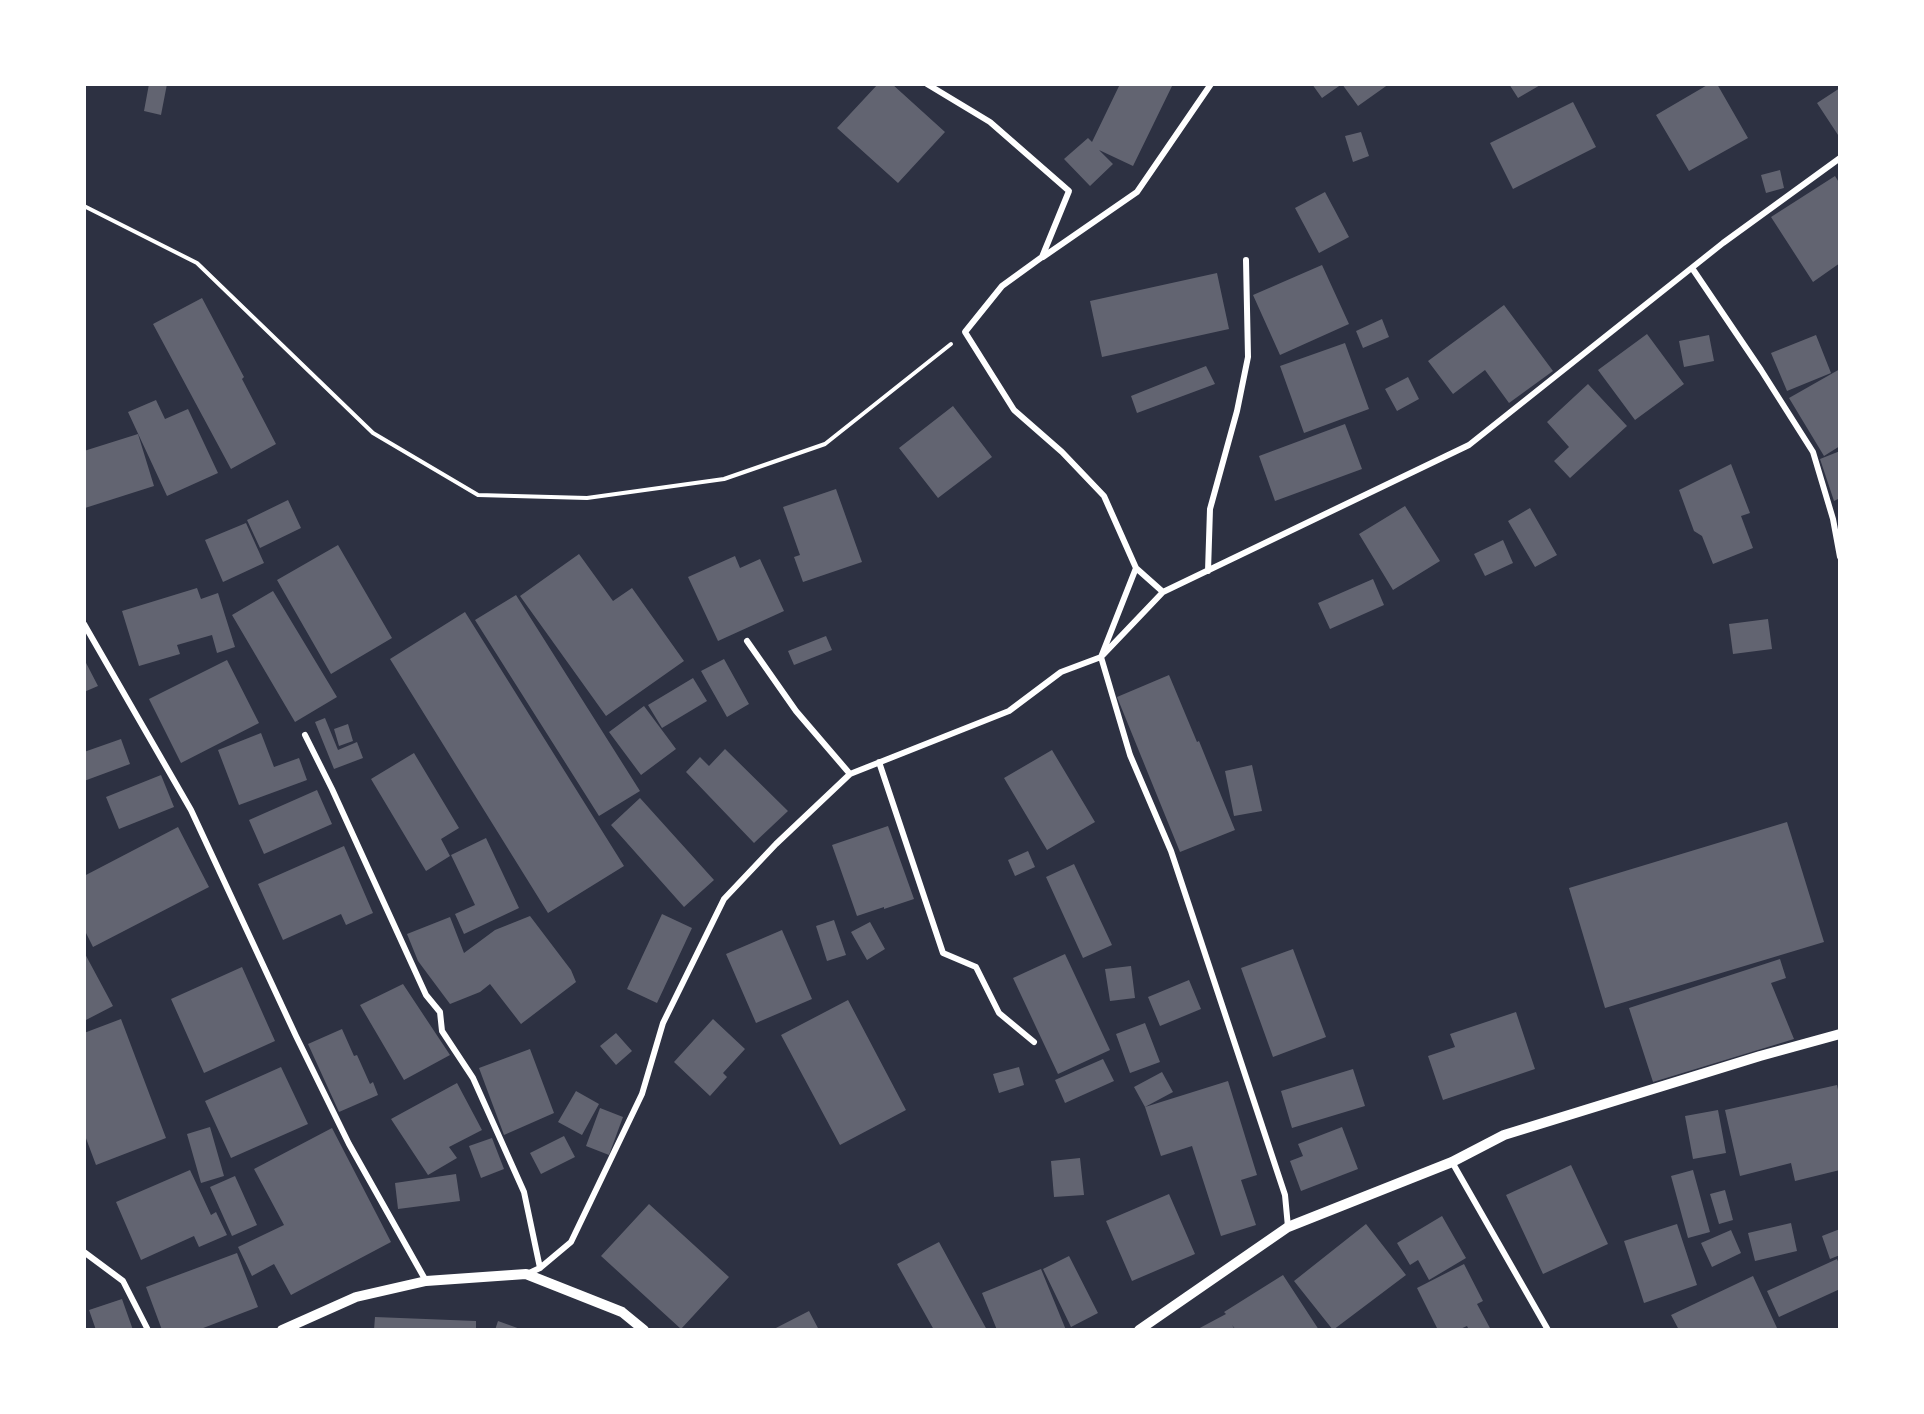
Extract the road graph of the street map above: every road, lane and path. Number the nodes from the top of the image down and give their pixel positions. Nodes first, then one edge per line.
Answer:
1 (927, 84) edge
2 (1211, 84) edge
3 (1840, 158) edge
4 (84, 206) edge
5 (1042, 257) junction
6 (1246, 260) dead end
7 (1692, 268) junction
8 (965, 332) junction
9 (1840, 557) edge
10 (1136, 568) junction
11 (1208, 571) junction
12 (1163, 592) junction
13 (84, 624) edge
14 (747, 641) dead end
15 (1101, 657) junction
16 (305, 735) dead end
17 (879, 762) junction
18 (850, 774) junction
19 (1840, 1034) edge
20 (1034, 1042) dead end
21 (1452, 1162) junction
22 (1288, 1227) junction
23 (84, 1252) edge
24 (540, 1268) junction
25 (526, 1274) junction
26 (426, 1281) junction
27 (148, 1330) edge
28 (282, 1330) edge
29 (644, 1330) edge
30 (1139, 1330) edge
31 (1548, 1330) edge

1 - 5 street
2 - 5 street
3 - 7 street
4 - 8 path
5 - 8 street
6 - 11 street
7 - 9 street
7 - 11 street
8 - 10 street
10 - 12 street
10 - 15 street
11 - 12 street
12 - 15 street
13 - 26 street
14 - 18 street
15 - 17 street
15 - 22 street
16 - 24 street
17 - 18 street
17 - 20 street
18 - 24 street
19 - 21 street
21 - 22 street
21 - 31 street
22 - 30 street
23 - 27 street
24 - 25 street
25 - 26 street
25 - 29 street
26 - 28 street

